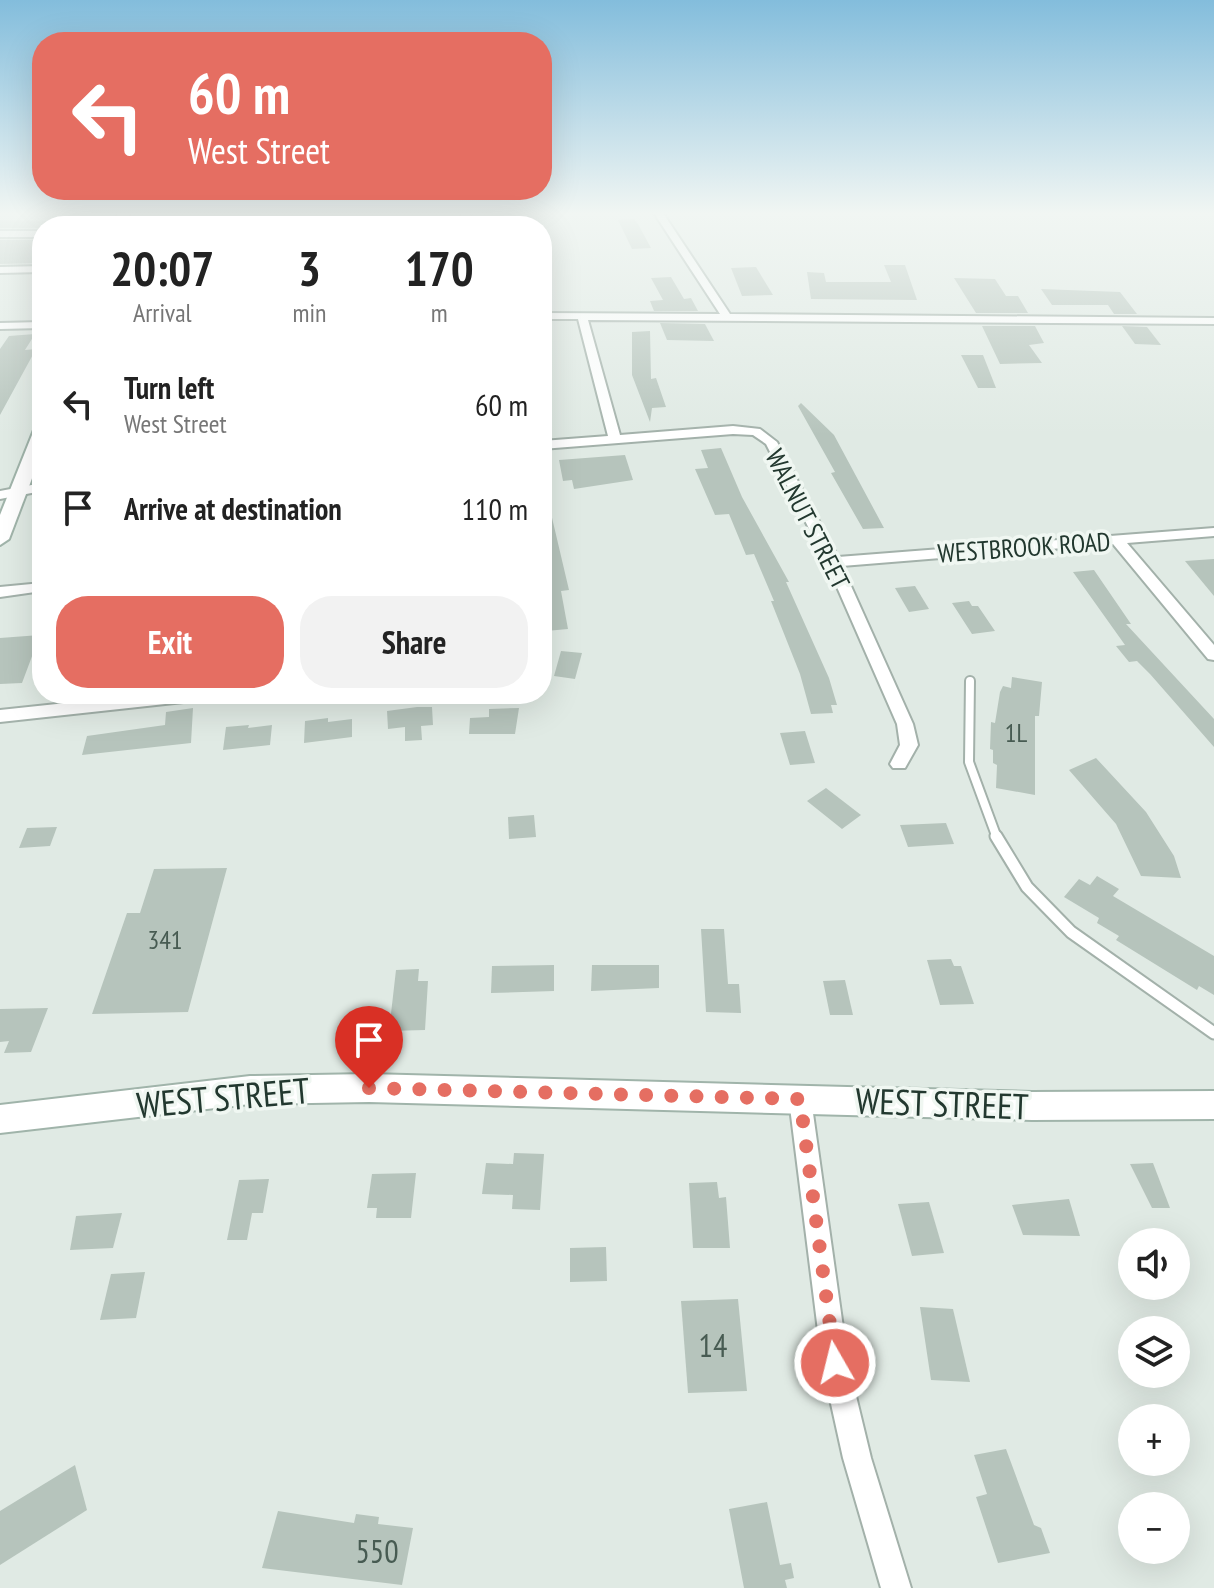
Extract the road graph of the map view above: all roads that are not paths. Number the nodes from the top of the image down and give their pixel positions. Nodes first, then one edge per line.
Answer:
1 (707, 287) edge
2 (552, 316) edge
3 (582, 316) junction
4 (727, 317) junction
5 (1214, 321) edge
6 (32, 325) edge
7 (0, 326) edge
8 (615, 439) junction
9 (552, 444) edge
10 (32, 449) edge
11 (32, 489) edge
12 (9, 492) edge
13 (1214, 532) edge
14 (0, 539) edge
15 (1117, 540) junction
16 (833, 562) junction
17 (32, 588) edge
18 (0, 592) edge
19 (1214, 655) edge
20 (970, 681) dead end
21 (110, 704) edge
22 (0, 716) edge
23 (899, 764) dead end
24 (1214, 1033) edge
25 (800, 1099) junction
26 (1214, 1105) edge
27 (0, 1119) edge
28 (896, 1588) edge

1 - 4 street
2 - 3 street
3 - 4 street
3 - 8 street
4 - 5 street
6 - 7 street
8 - 9 street, WALNUT STREET
8 - 16 street, WALNUT STREET
10 - 12 main road
11 - 12 street
12 - 14 main road
13 - 15 street, WESTBROOK ROAD
15 - 16 street, WESTBROOK ROAD
15 - 19 street
16 - 23 street, WALNUT STREET
17 - 18 street
20 - 24 lane
21 - 22 street
25 - 26 main road, WEST STREET
25 - 27 main road, WEST STREET
25 - 28 street

